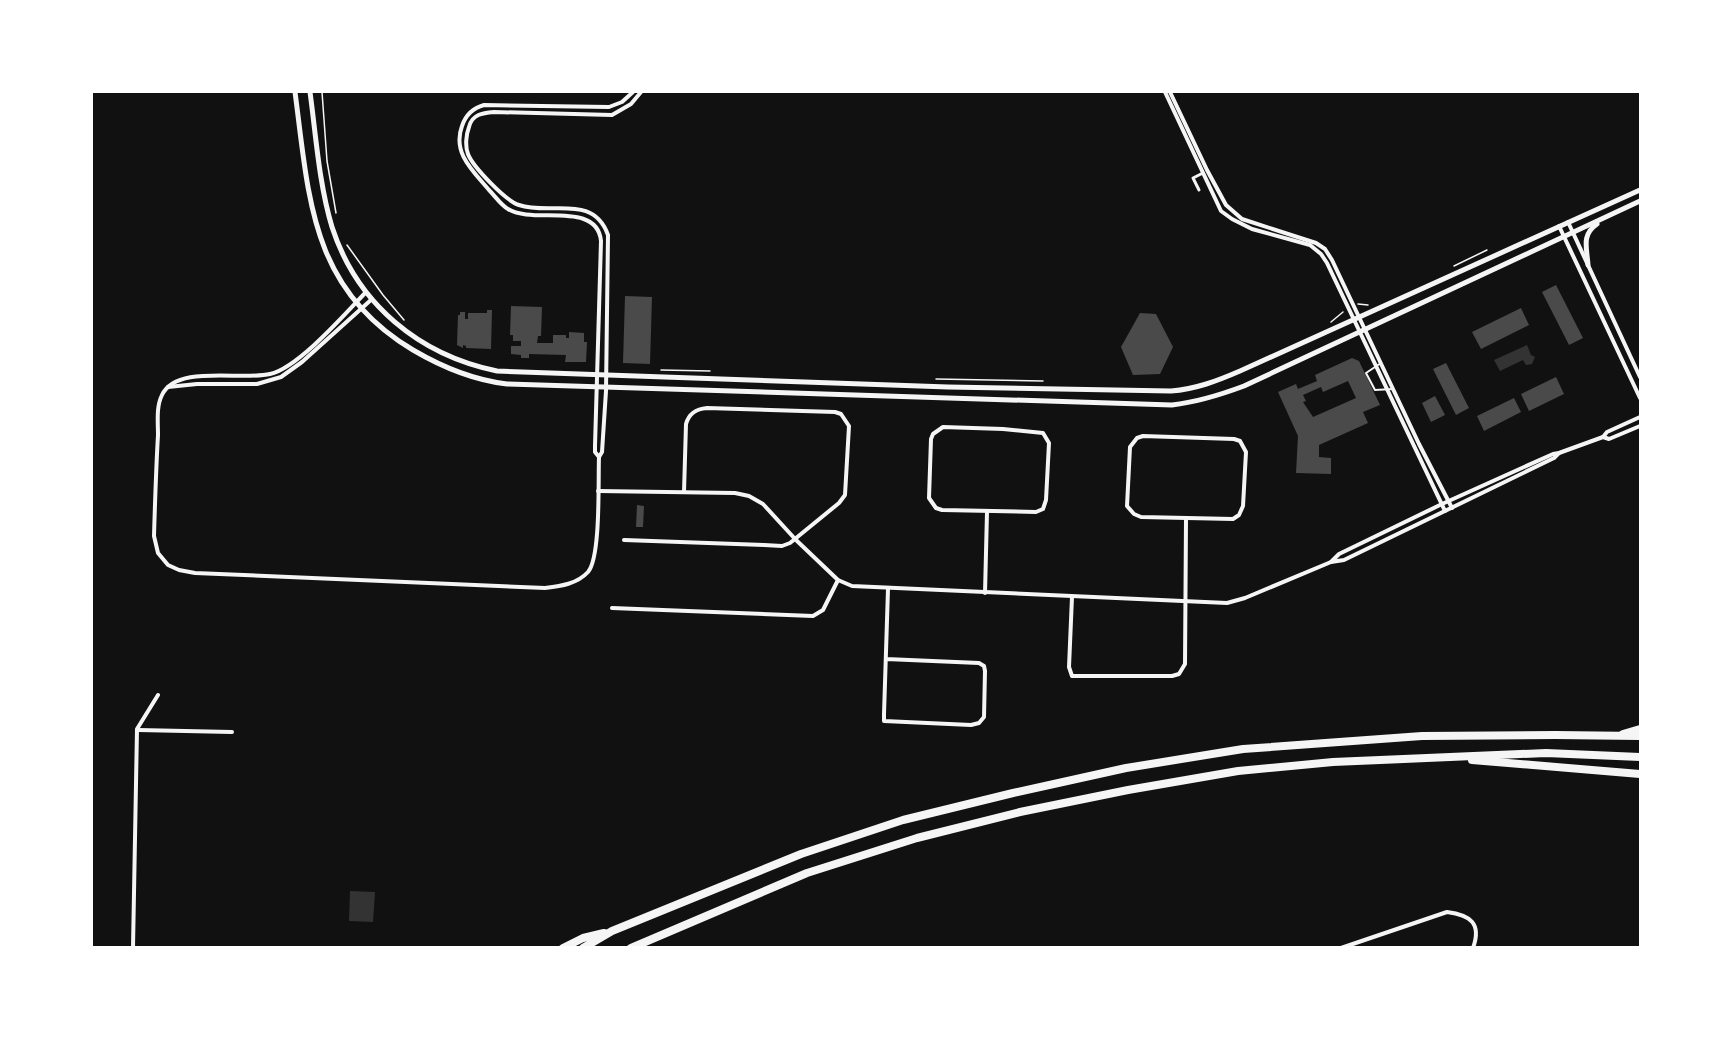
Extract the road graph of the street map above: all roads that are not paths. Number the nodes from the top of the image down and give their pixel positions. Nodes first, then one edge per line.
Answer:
1 (295, 92) edge
2 (310, 92) edge
3 (633, 92) edge
4 (641, 92) edge
5 (1165, 92) edge
6 (1170, 92) edge
7 (1203, 173) junction
8 (1199, 190) dead end
9 (1641, 190) edge
10 (1641, 201) edge
11 (1600, 220) junction
12 (1568, 222) junction
13 (1560, 226) junction
14 (1573, 232) junction
15 (1564, 236) junction
16 (1588, 265) junction
17 (366, 292) junction
18 (372, 299) junction
19 (356, 302) junction
20 (362, 308) junction
21 (1356, 317) junction
22 (1361, 330) junction
23 (1381, 363) junction
24 (1376, 366) junction
25 (597, 376) junction
26 (606, 376) junction
27 (1641, 377) edge
28 (168, 387) junction
29 (597, 387) junction
30 (606, 387) junction
31 (1393, 388) junction
32 (1388, 390) junction
33 (1641, 398) edge
34 (1641, 417) edge
35 (1641, 426) edge
36 (1412, 435) junction
37 (1603, 437) junction
38 (1419, 444) junction
39 (1414, 446) junction
40 (1559, 453) junction
41 (599, 457) junction
42 (598, 491) junction
43 (684, 492) junction
44 (1448, 501) junction
45 (1442, 504) junction
46 (1452, 508) junction
47 (1445, 511) junction
48 (987, 512) junction
49 (1186, 519) junction
50 (624, 540) dead end
51 (796, 540) junction
52 (1331, 562) junction
53 (838, 580) junction
54 (888, 589) junction
55 (985, 593) junction
56 (1071, 597) junction
57 (1186, 602) junction
58 (612, 608) dead end
59 (886, 659) junction
60 (158, 695) dead end
61 (137, 729) junction
62 (1641, 729) edge
63 (232, 732) dead end
64 (1622, 735) junction
65 (1641, 736) edge
66 (1440, 757) junction
67 (1641, 757) edge
68 (1641, 774) edge
69 (612, 931) junction
70 (133, 948) edge
71 (563, 948) edge
72 (583, 948) edge
73 (631, 948) edge
74 (1341, 948) edge
75 (1473, 948) edge

1 - 19 main road
2 - 17 main road
3 - 25 street
4 - 26 street
5 - 7 street
6 - 21 street
7 - 8 street
7 - 21 street
9 - 12 main road
10 - 11 main road
11 - 14 main road
11 - 16 main road
12 - 13 main road
12 - 14 street
13 - 15 street
13 - 21 main road
14 - 15 main road
14 - 16 street
15 - 22 main road
15 - 33 street
16 - 27 street
17 - 18 main road
17 - 19 street
18 - 20 street
18 - 25 main road
19 - 20 main road
19 - 28 street
20 - 28 street
20 - 29 main road
21 - 22 street
21 - 26 main road
22 - 23 street
22 - 24 street
22 - 30 main road
23 - 24 lane
23 - 31 street
24 - 32 street
24 - 32 lane
25 - 26 main road
25 - 29 street
26 - 30 street
28 - 42 street
29 - 30 main road
29 - 41 street
30 - 41 street
31 - 32 lane
31 - 36 street
32 - 36 street
34 - 37 street
35 - 37 street
36 - 38 street
36 - 39 street
37 - 40 street
38 - 39 street
38 - 44 street
39 - 45 street
40 - 44 street
40 - 46 street
41 - 42 street
42 - 43 street
43 - 51 street
43 - 51 street
44 - 45 street
44 - 46 street
45 - 47 street
45 - 52 street
46 - 47 street
47 - 52 street
48 - 48 street
48 - 55 street
49 - 49 street
49 - 57 street
50 - 51 street
51 - 53 street
52 - 57 street
53 - 54 street
53 - 58 street
54 - 55 street
54 - 59 street
55 - 56 street
56 - 57 street
56 - 57 street
59 - 59 street
60 - 61 street
61 - 63 street
61 - 70 street
62 - 64 highway
64 - 65 highway
64 - 69 highway
66 - 67 highway
66 - 68 highway
66 - 73 highway
69 - 71 highway
69 - 72 highway
74 - 75 street

